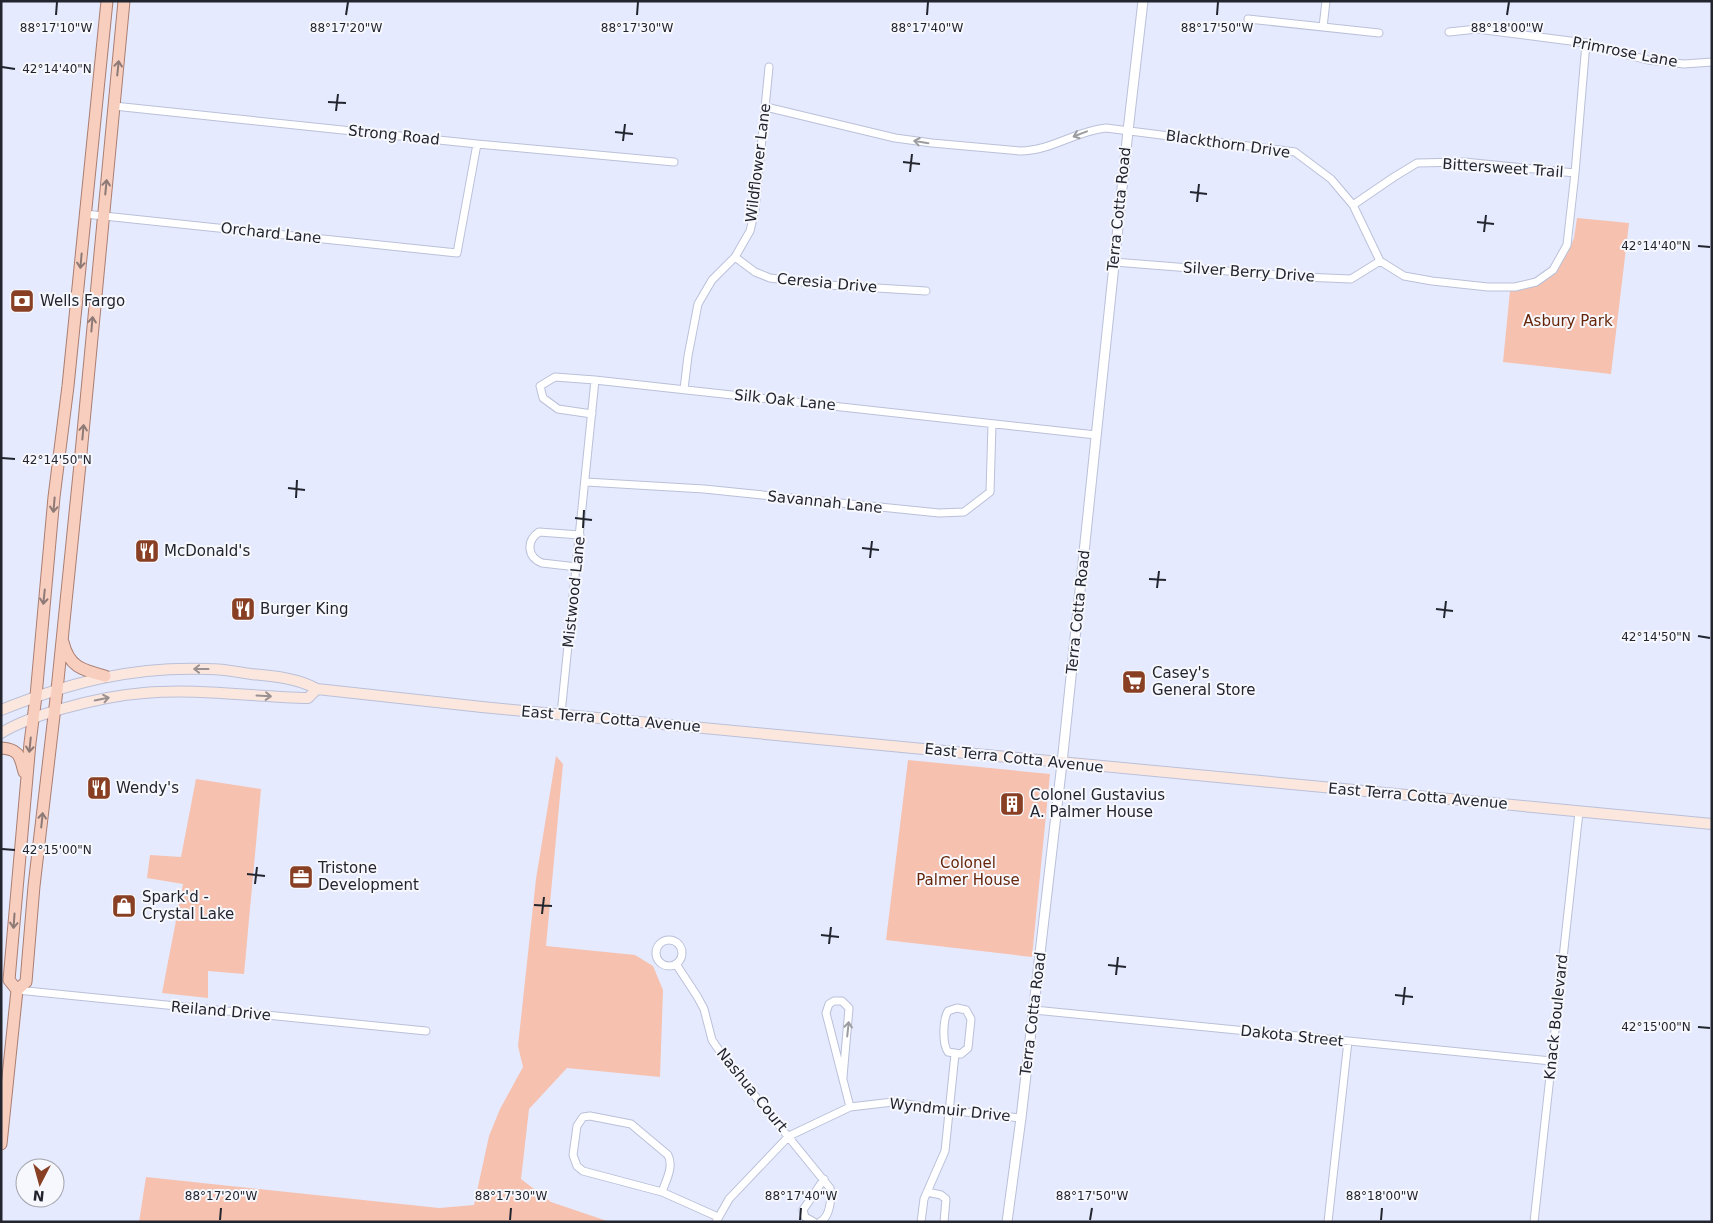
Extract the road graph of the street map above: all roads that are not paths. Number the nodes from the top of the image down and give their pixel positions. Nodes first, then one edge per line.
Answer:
1 (107, 1) edge
2 (124, 1) edge
3 (1143, 1) edge
4 (1326, 1) edge
5 (1248, 20) dead end
6 (1323, 27) junction
7 (1449, 32) dead end
8 (1379, 33) dead end
9 (1586, 43) junction
10 (1712, 62) edge
11 (769, 68) dead end
12 (114, 106) junction
13 (766, 107) junction
14 (1128, 131) junction
15 (477, 144) junction
16 (674, 162) dead end
17 (1575, 173) junction
18 (1353, 205) junction
19 (85, 214) junction
20 (103, 216) junction
21 (735, 258) junction
22 (1380, 261) junction
23 (1114, 262) junction
24 (926, 291) dead end
25 (595, 380) junction
26 (684, 389) junction
27 (592, 414) junction
28 (992, 424) junction
29 (1096, 435) junction
30 (586, 482) junction
31 (580, 535) junction
32 (577, 567) junction
33 (62, 637) junction
34 (105, 676) junction
35 (317, 689) junction
36 (57, 690) junction
37 (36, 696) junction
38 (1, 710) edge
39 (54, 710) junction
40 (561, 714) junction
41 (33, 717) junction
42 (1, 733) edge
43 (1, 748) edge
44 (1062, 763) junction
45 (26, 786) junction
46 (1578, 812) junction
47 (1712, 824) edge
48 (676, 964) dead end
49 (16, 990) junction
50 (1034, 1010) junction
51 (426, 1030) dead end
52 (1348, 1041) junction
53 (955, 1054) junction
54 (1551, 1061) junction
55 (843, 1078) junction
56 (850, 1107) junction
57 (948, 1110) junction
58 (1021, 1118) junction
59 (789, 1136) junction
60 (1, 1144) edge
61 (824, 1179) junction
62 (662, 1192) junction
63 (927, 1192) junction
64 (717, 1219) edge
65 (814, 1222) edge
66 (820, 1222) edge
67 (921, 1222) edge
68 (944, 1222) edge
69 (1007, 1222) edge
70 (1328, 1222) edge
71 (1534, 1222) edge

1 - 19 main road
12 -> 2 main road
3 - 14 street, Terra Cotta Road
4 - 6 street
5 - 6 street
6 - 8 street
7 - 9 street, Primrose Lane
9 - 10 street, Primrose Lane
9 - 17 street
11 - 13 street, Wildflower Lane
12 - 15 street, Strong Road
20 -> 12 main road
14 -> 13 street, Blackthorn Drive
13 - 21 street, Wildflower Lane
14 - 18 street, Blackthorn Drive
14 - 23 street, Terra Cotta Road
15 - 16 street, Strong Road
15 - 20 street, Orchard Lane
17 - 18 street, Bittersweet Trail
17 - 22 street
18 - 22 street, Blackthorn Drive
19 - 20 street, Orchard Lane
19 -> 37 main road
33 -> 20 main road
21 - 24 street, Ceresia Drive
21 - 26 street, Wildflower Lane
22 - 23 street, Silver Berry Drive
23 - 29 street, Terra Cotta Road
25 - 26 street, Silk Oak Lane
25 - 27 street, Mistwood Lane
25 - 27 street, Silk Oak Lane
26 - 28 street, Silk Oak Lane
27 - 30 street, Mistwood Lane
28 - 29 street, Silk Oak Lane
28 - 30 street, Savannah Lane
29 - 44 street, Terra Cotta Road
30 - 31 street, Mistwood Lane
31 - 32 street, Mistwood Lane
31 - 32 street
32 - 40 street, Mistwood Lane
33 - 34 main road
33 - 36 main road
35 -> 34 main road, East Terra Cotta Avenue
34 - 36 main road, East Terra Cotta Avenue
39 -> 35 main road, East Terra Cotta Avenue
35 - 40 main road, East Terra Cotta Avenue
36 - 37 main road, East Terra Cotta Avenue
36 - 39 main road
37 - 38 main road, East Terra Cotta Avenue
37 - 41 main road
39 - 41 main road, East Terra Cotta Avenue
49 -> 39 main road
40 - 44 main road, East Terra Cotta Avenue
41 - 42 main road, East Terra Cotta Avenue
41 -> 45 main road
43 - 45 main road
44 - 46 main road, East Terra Cotta Avenue
44 - 50 street, Terra Cotta Road
45 -> 49 main road
46 - 47 main road, East Terra Cotta Avenue
46 - 54 street, Knack Boulevard
48 - 59 street, Nashua Court
49 - 51 street, Reiland Drive
49 - 60 main road
50 - 52 street, Dakota Street
50 - 58 street, Terra Cotta Road
52 - 54 street, Dakota Street
52 - 70 street
53 - 53 street
53 - 57 street
54 - 71 street, Knack Boulevard
55 -> 55 street
55 - 56 street
56 - 57 street, Wyndmuir Drive
56 - 59 street, Wyndmuir Drive
57 - 58 street, Wyndmuir Drive
57 - 63 street
58 - 69 street, Terra Cotta Road
59 - 61 street, Nashua Court
59 - 64 street, Wyndmuir Drive
61 - 65 street
61 - 66 street
62 - 62 street
62 - 64 street
63 - 67 street
63 - 68 street

